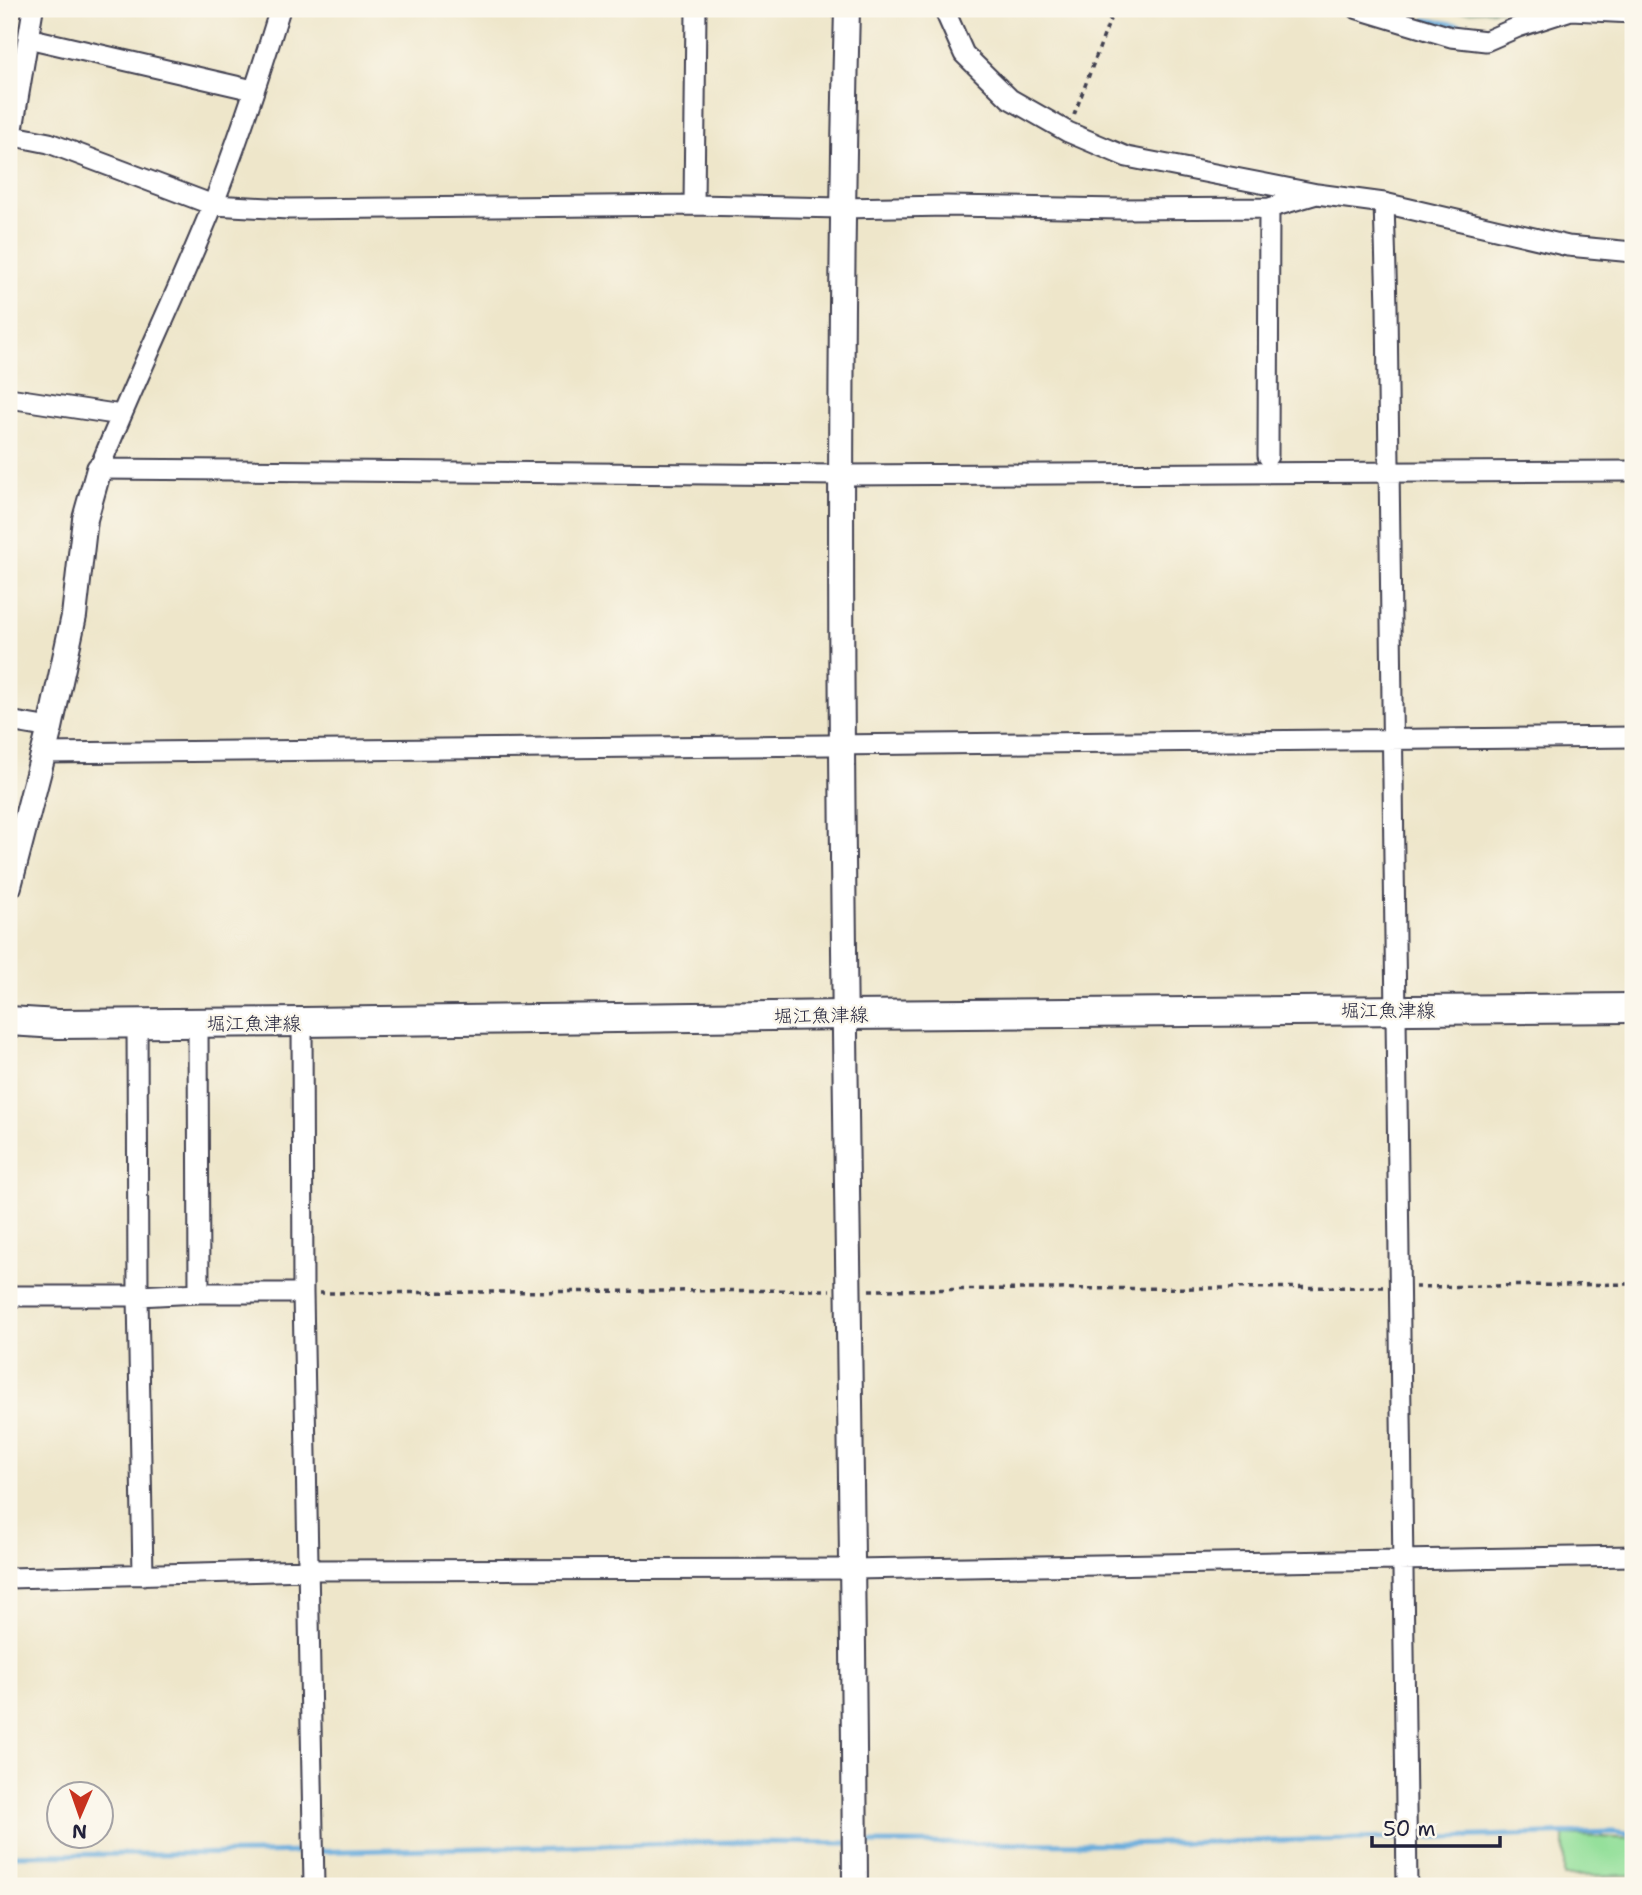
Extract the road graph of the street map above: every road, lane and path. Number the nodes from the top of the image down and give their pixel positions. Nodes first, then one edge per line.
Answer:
1 (33, 9) edge
2 (280, 9) edge
3 (696, 9) edge
4 (847, 9) edge
5 (1114, 9) edge
6 (1358, 9) edge
7 (941, 11) edge
8 (1633, 13) edge
9 (28, 38) junction
10 (253, 90) junction
11 (1068, 132) junction
12 (10, 135) edge
13 (1317, 194) junction
14 (1384, 203) junction
15 (213, 205) junction
16 (694, 205) junction
17 (842, 208) junction
18 (1269, 208) junction
19 (1633, 253) edge
20 (9, 398) edge
21 (121, 415) junction
22 (1268, 456) dead end
23 (99, 469) junction
24 (1633, 471) edge
25 (1388, 472) junction
26 (841, 475) junction
27 (9, 721) edge
28 (50, 728) junction
29 (1633, 737) edge
30 (1393, 739) junction
31 (842, 745) junction
32 (42, 753) junction
33 (9, 886) edge
34 (1633, 1009) edge
35 (1396, 1010) junction
36 (845, 1015) junction
37 (9, 1021) edge
38 (302, 1022) junction
39 (137, 1023) junction
40 (198, 1023) junction
41 (1633, 1284) edge
42 (1400, 1287) junction
43 (849, 1290) junction
44 (200, 1293) junction
45 (303, 1293) junction
46 (9, 1296) edge
47 (138, 1296) junction
48 (1633, 1556) edge
49 (1404, 1560) junction
50 (852, 1569) junction
51 (308, 1570) junction
52 (143, 1575) junction
53 (9, 1578) edge
54 (314, 1886) edge
55 (855, 1886) edge
56 (1407, 1886) edge

1 - 9 street
2 - 10 street
3 - 16 street
4 - 17 street
5 - 11 path
6 - 8 street
7 - 11 street
9 - 10 street
9 - 12 street
10 - 15 street
11 - 13 street
12 - 15 street
13 - 14 street
13 - 18 street
14 - 19 street
14 - 25 street
15 - 16 street
15 - 21 street
16 - 17 street
17 - 18 street
17 - 26 street
18 - 22 street
20 - 21 street
21 - 23 street
23 - 26 street
23 - 28 street
24 - 25 street
25 - 26 street
25 - 30 street
26 - 31 street
27 - 28 street
28 - 32 street
29 - 30 street
30 - 31 street
30 - 35 street
31 - 32 street
31 - 36 street
32 - 33 street
34 - 35 main road, 堀江魚津線
35 - 36 main road, 堀江魚津線
35 - 42 street
36 - 38 main road, 堀江魚津線
36 - 43 street
37 - 39 main road, 堀江魚津線
38 - 40 main road, 堀江魚津線
38 - 45 street
39 - 40 main road, 堀江魚津線
39 - 47 street
40 - 44 street
41 - 42 path
42 - 43 path
42 - 49 street
43 - 45 path
43 - 50 street
44 - 45 street
44 - 47 street
45 - 51 street
46 - 47 street
47 - 52 street
48 - 49 street
49 - 50 street
49 - 56 street
50 - 51 street
50 - 55 street
51 - 52 street
51 - 54 street
52 - 53 street

